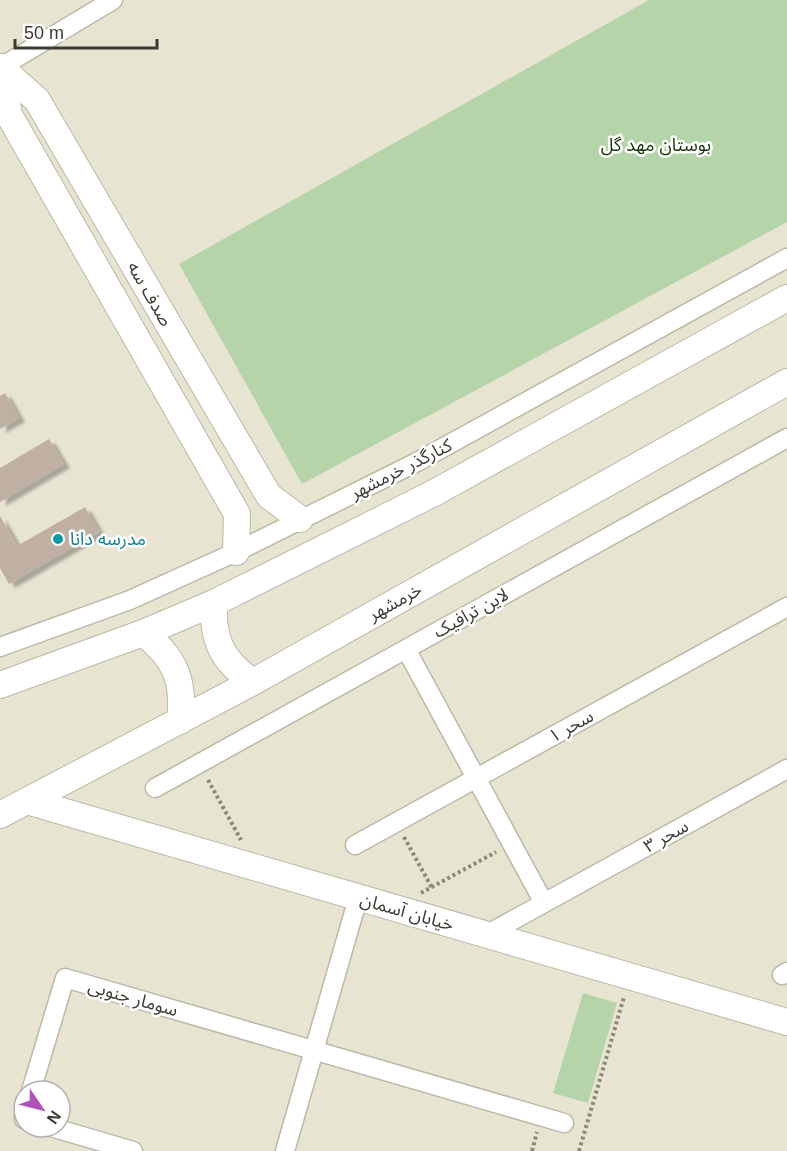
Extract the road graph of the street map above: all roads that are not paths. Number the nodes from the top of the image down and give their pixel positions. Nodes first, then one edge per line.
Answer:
1 (113, 0) edge
2 (0, 67) edge
3 (787, 258) edge
4 (787, 298) edge
5 (787, 382) edge
6 (787, 438) edge
7 (269, 496) junction
8 (237, 514) junction
9 (300, 519) junction
10 (236, 552) junction
11 (213, 603) junction
12 (787, 607) edge
13 (143, 633) junction
14 (0, 647) edge
15 (406, 649) junction
16 (253, 682) junction
17 (0, 685) edge
18 (180, 721) junction
19 (787, 769) edge
20 (476, 778) junction
21 (155, 788) dead end
22 (27, 801) junction
23 (0, 816) edge
24 (355, 846) dead end
25 (358, 898) junction
26 (544, 903) junction
27 (486, 935) junction
28 (787, 1022) edge
29 (314, 1050) junction
30 (35, 1079) edge
31 (564, 1123) dead end
32 (72, 1133) edge
33 (133, 1151) edge
34 (285, 1151) edge

1 - 2 street
2 - 7 street, صدف سه
2 - 8 street, صدف سه
3 - 9 street, کنارگذر خرمشهر
4 - 11 street
5 - 16 street, خرمشهر
6 - 15 street, لاین ترافیک
7 - 8 street
7 - 9 street, صدف سه
8 - 10 street
9 - 10 street, کنارگذر خرمشهر
10 - 14 street, کنارگذر خرمشهر
11 - 13 street
11 - 16 street
12 - 20 street, سحر ۱
13 - 17 street
13 - 18 street
15 - 20 street
15 - 21 street, لاین ترافیک
16 - 18 street, خرمشهر
18 - 22 street, خرمشهر
19 - 26 street, سحر ۳
20 - 24 street, سحر ۱
20 - 26 street
22 - 23 street, خرمشهر
22 - 25 street, خیابان آسمان
25 - 27 street, خیابان آسمان
25 - 29 street
26 - 27 street, سحر ۳
27 - 28 street, خیابان آسمان
29 - 30 street, سومار جنوبی
29 - 31 street
29 - 34 street
32 - 33 street

